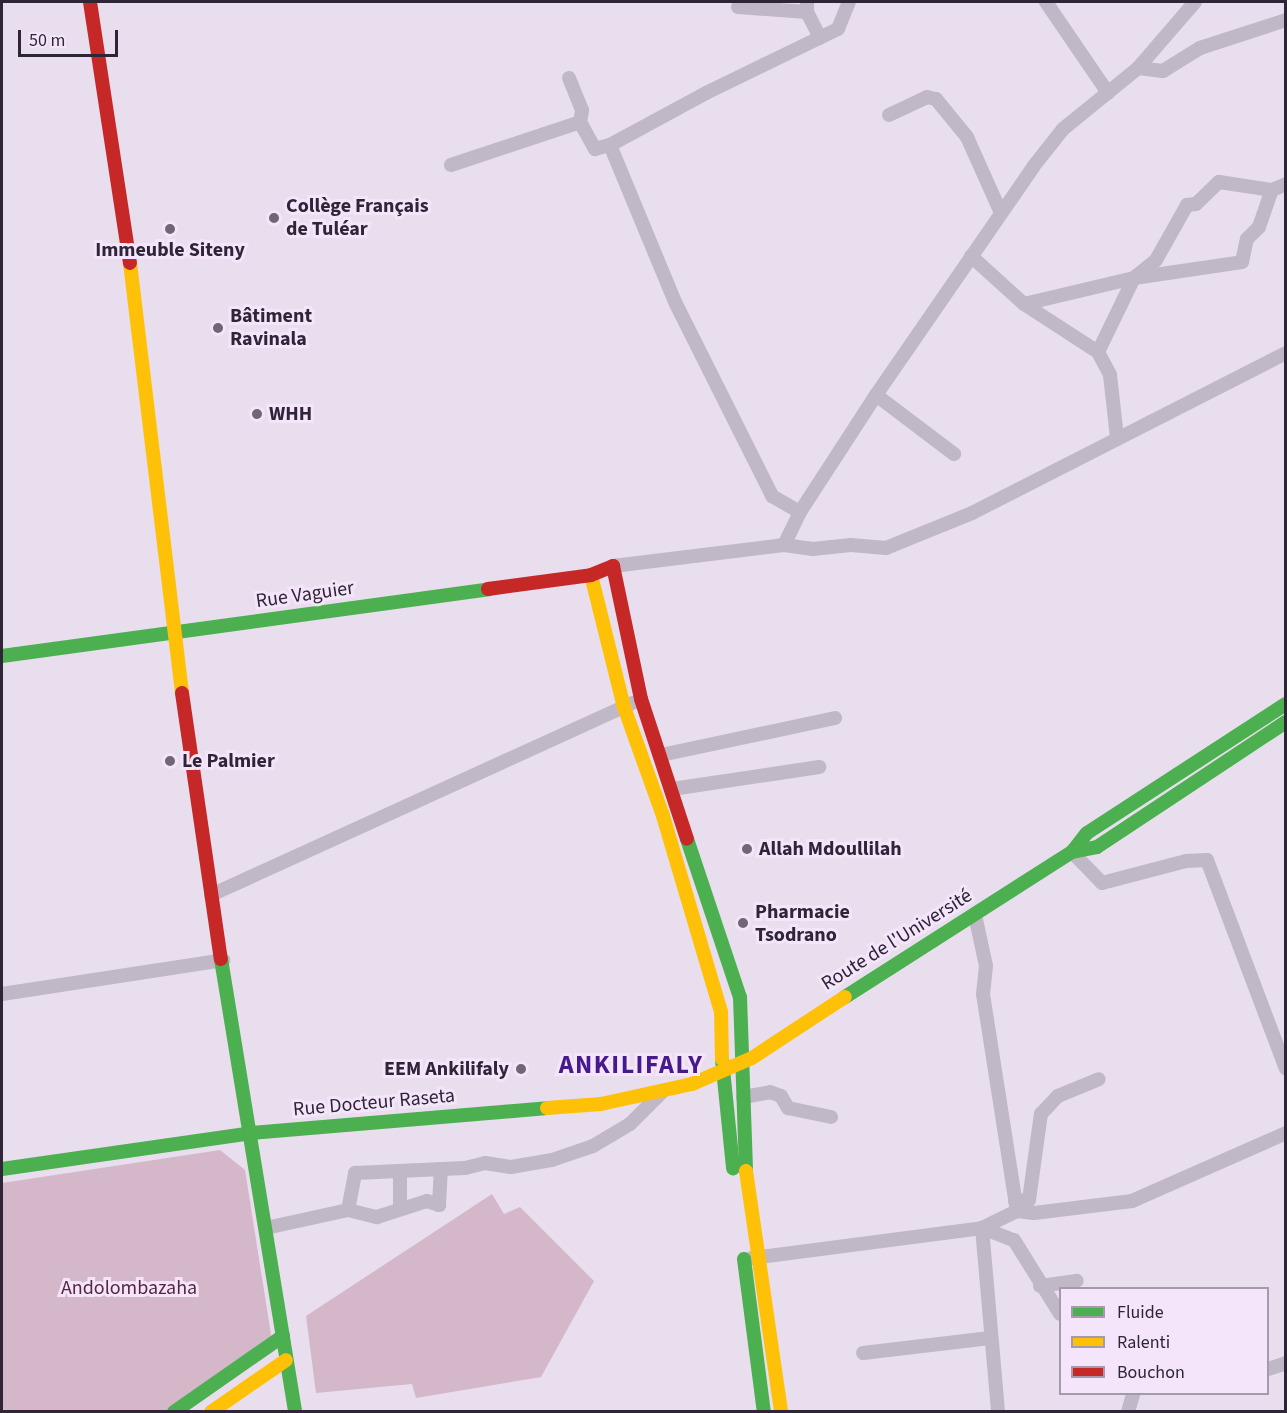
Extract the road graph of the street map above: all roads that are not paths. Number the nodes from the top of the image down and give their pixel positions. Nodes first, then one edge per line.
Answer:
1 (90, 2) edge
2 (849, 2) edge
3 (1046, 2) edge
4 (1195, 2) edge
5 (738, 7) dead end
6 (807, 7) edge
7 (1286, 20) edge
8 (820, 38) junction
9 (1138, 68) junction
10 (569, 78) dead end
11 (1108, 93) junction
12 (889, 115) dead end
13 (580, 122) junction
14 (610, 146) junction
15 (451, 165) dead end
16 (1286, 183) edge
17 (1272, 190) junction
18 (1001, 213) junction
19 (971, 256) junction
20 (1134, 278) junction
21 (1024, 304) junction
22 (1098, 352) junction
23 (1286, 353) edge
24 (876, 395) junction
25 (1117, 437) junction
26 (954, 454) dead end
27 (800, 512) junction
28 (784, 545) junction
29 (613, 566) junction
30 (591, 575) junction
31 (173, 633) junction
32 (2, 656) edge
33 (640, 699) junction
34 (1286, 704) edge
35 (624, 706) junction
36 (835, 718) dead end
37 (1284, 729) edge
38 (661, 755) junction
39 (819, 767) dead end
40 (672, 789) junction
41 (1072, 852) junction
42 (211, 895) junction
43 (975, 915) junction
44 (223, 960) junction
45 (2, 994) edge
46 (745, 1062) junction
47 (1286, 1069) edge
48 (722, 1073) junction
49 (1099, 1078) dead end
50 (662, 1092) junction
51 (743, 1097) junction
52 (831, 1117) dead end
53 (251, 1133) junction
54 (1286, 1133) edge
55 (2, 1169) edge
56 (441, 1169) junction
57 (400, 1171) junction
58 (1016, 1206) junction
59 (400, 1208) junction
60 (348, 1210) junction
61 (266, 1228) junction
62 (982, 1228) junction
63 (751, 1258) junction
64 (1077, 1281) dead end
65 (1040, 1286) junction
66 (1059, 1313) edge
67 (283, 1336) junction
68 (990, 1338) junction
69 (863, 1353) dead end
70 (286, 1360) junction
71 (1286, 1363) edge
72 (1269, 1369) edge
73 (1133, 1395) edge
74 (174, 1412) edge
75 (211, 1412) edge
76 (295, 1412) edge
77 (764, 1412) edge
78 (781, 1412) edge
79 (998, 1412) edge
80 (1128, 1412) edge

1 - 31 street
2 - 8 street
3 - 11 street
4 - 9 street
5 - 6 street
6 - 8 street
7 - 9 street
8 - 14 street
9 - 11 street
10 - 13 street
11 - 18 street
12 - 18 street
13 - 14 street
13 - 15 street
14 - 27 street
16 - 17 street
17 - 20 street
17 - 20 street
18 - 19 street
19 - 21 street
19 - 24 street
20 - 21 street
20 - 22 street
21 - 22 street
22 - 25 street
23 - 25 street
24 - 26 street
24 - 27 street
25 - 28 street
27 - 28 street
28 - 29 street
29 - 30 street, Rue Vaguier
29 - 33 street
30 - 31 street, Rue Vaguier
30 - 35 street
31 - 32 street, Rue Vaguier
31 - 42 street
33 - 35 street
33 - 38 street
34 - 41 street, Route de l'Université
35 - 42 street
35 - 48 street
36 - 38 street
37 - 41 street, Route de l'Université
38 - 40 street
39 - 40 street
40 - 46 street
41 - 43 street, Route de l'Université
41 - 47 street
42 - 44 street
43 - 46 street, Route de l'Université
43 - 58 street
44 - 45 street
44 - 53 street
46 - 48 street, Rue Docteur Raseta
46 - 51 street
48 - 50 street, Rue Docteur Raseta
48 - 63 street
49 - 58 street
50 - 53 street, Rue Docteur Raseta
50 - 56 street
51 - 52 street
51 - 63 street
53 - 55 street, Rue Docteur Raseta
53 - 61 street
54 - 58 street
56 - 57 street
56 - 59 street
57 - 59 street
57 - 60 street
58 - 62 street
59 - 60 street
60 - 61 street
61 - 67 street
62 - 63 street
62 - 65 street
62 - 68 street
63 - 77 street
63 - 78 street
64 - 65 street
65 - 66 street
67 - 70 street
67 - 74 street
68 - 69 street
68 - 79 street
70 - 75 street
70 - 76 street
71 - 72 street
73 - 80 street

